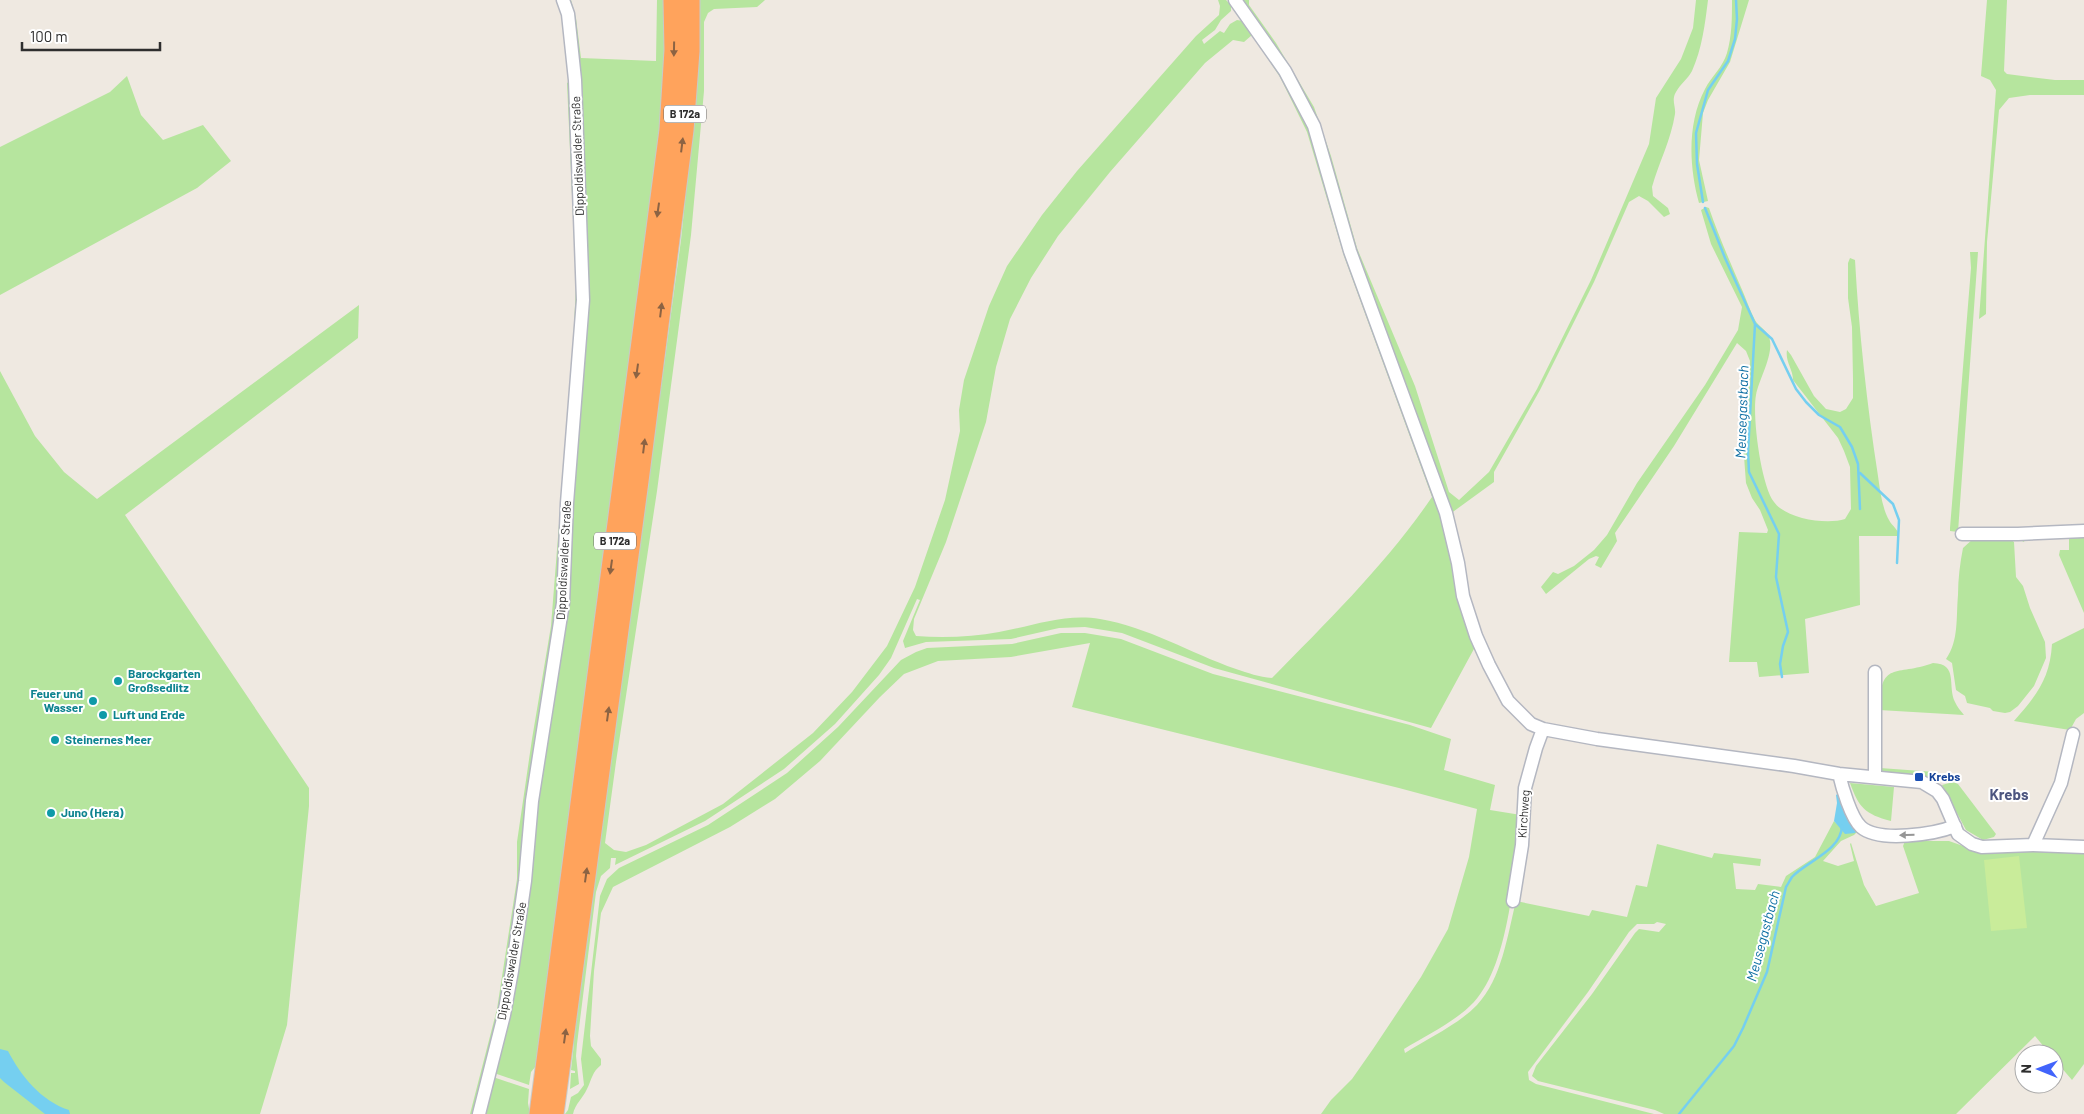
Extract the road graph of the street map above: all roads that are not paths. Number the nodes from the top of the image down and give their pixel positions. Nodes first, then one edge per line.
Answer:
1 (563, 0) edge
2 (673, 0) edge
3 (690, 0) edge
4 (1234, 0) edge
5 (2084, 531) edge
6 (1962, 534) dead end
7 (1875, 672) dead end
8 (1543, 728) junction
9 (2073, 734) dead end
10 (1839, 774) junction
11 (1875, 777) junction
12 (1955, 826) junction
13 (2033, 845) junction
14 (2084, 847) edge
15 (1513, 901) dead end
16 (549, 1098) edge
17 (479, 1114) edge

1 - 17 street, Dippoldiswalder Straße
2 -> 16 highway, B 172a
16 -> 3 highway, B 172a
4 - 8 street
5 - 6 street
7 - 11 street
8 - 10 street
8 - 15 street, Kirchweg
9 - 13 street
10 - 11 street
12 -> 10 street
11 - 12 street
12 - 13 street
13 - 14 street

